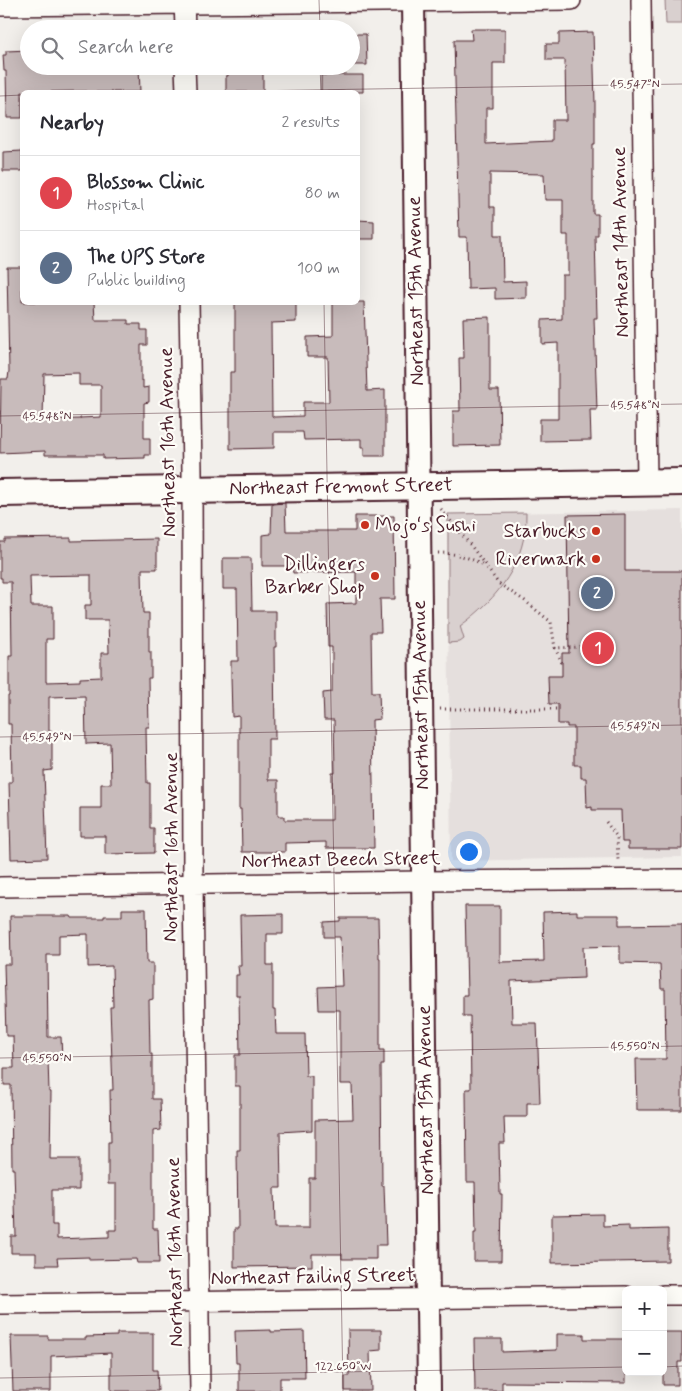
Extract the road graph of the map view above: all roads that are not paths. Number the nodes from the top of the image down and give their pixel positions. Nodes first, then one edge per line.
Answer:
1 (570, 0) edge
2 (641, 0) edge
3 (413, 1) edge
4 (184, 2) edge
5 (0, 6) edge
6 (185, 20) edge
7 (185, 75) edge
8 (186, 90) edge
9 (189, 305) edge
10 (682, 482) edge
11 (647, 483) junction
12 (419, 485) junction
13 (192, 489) junction
14 (0, 493) edge
15 (682, 879) edge
16 (423, 881) junction
17 (193, 885) junction
18 (0, 887) edge
19 (667, 1295) edge
20 (682, 1295) edge
21 (622, 1296) edge
22 (428, 1297) junction
23 (198, 1301) junction
24 (0, 1304) edge
25 (200, 1391) edge
26 (429, 1391) edge

1 - 3 street
2 - 11 street, Northeast 14th Avenue
3 - 4 street
3 - 12 street, Northeast 15th Avenue
4 - 5 street
4 - 6 street
7 - 8 street
9 - 13 street, Northeast 16th Avenue
10 - 11 main road, Northeast Fremont Street
11 - 12 main road, Northeast Fremont Street
12 - 13 main road, Northeast Fremont Street
12 - 16 street, Northeast 15th Avenue
13 - 14 main road, Northeast Fremont Street
13 - 17 street, Northeast 16th Avenue
15 - 16 street, Northeast Beech Street
16 - 17 street, Northeast Beech Street
16 - 22 street, Northeast 15th Avenue
17 - 18 street, Northeast Beech Street
17 - 23 street, Northeast 16th Avenue
19 - 20 street
21 - 22 street, Northeast Failing Street
22 - 23 street, Northeast Failing Street
22 - 26 street, Northeast 15th Avenue
23 - 24 street, Northeast Failing Street
23 - 25 street, Northeast 16th Avenue

